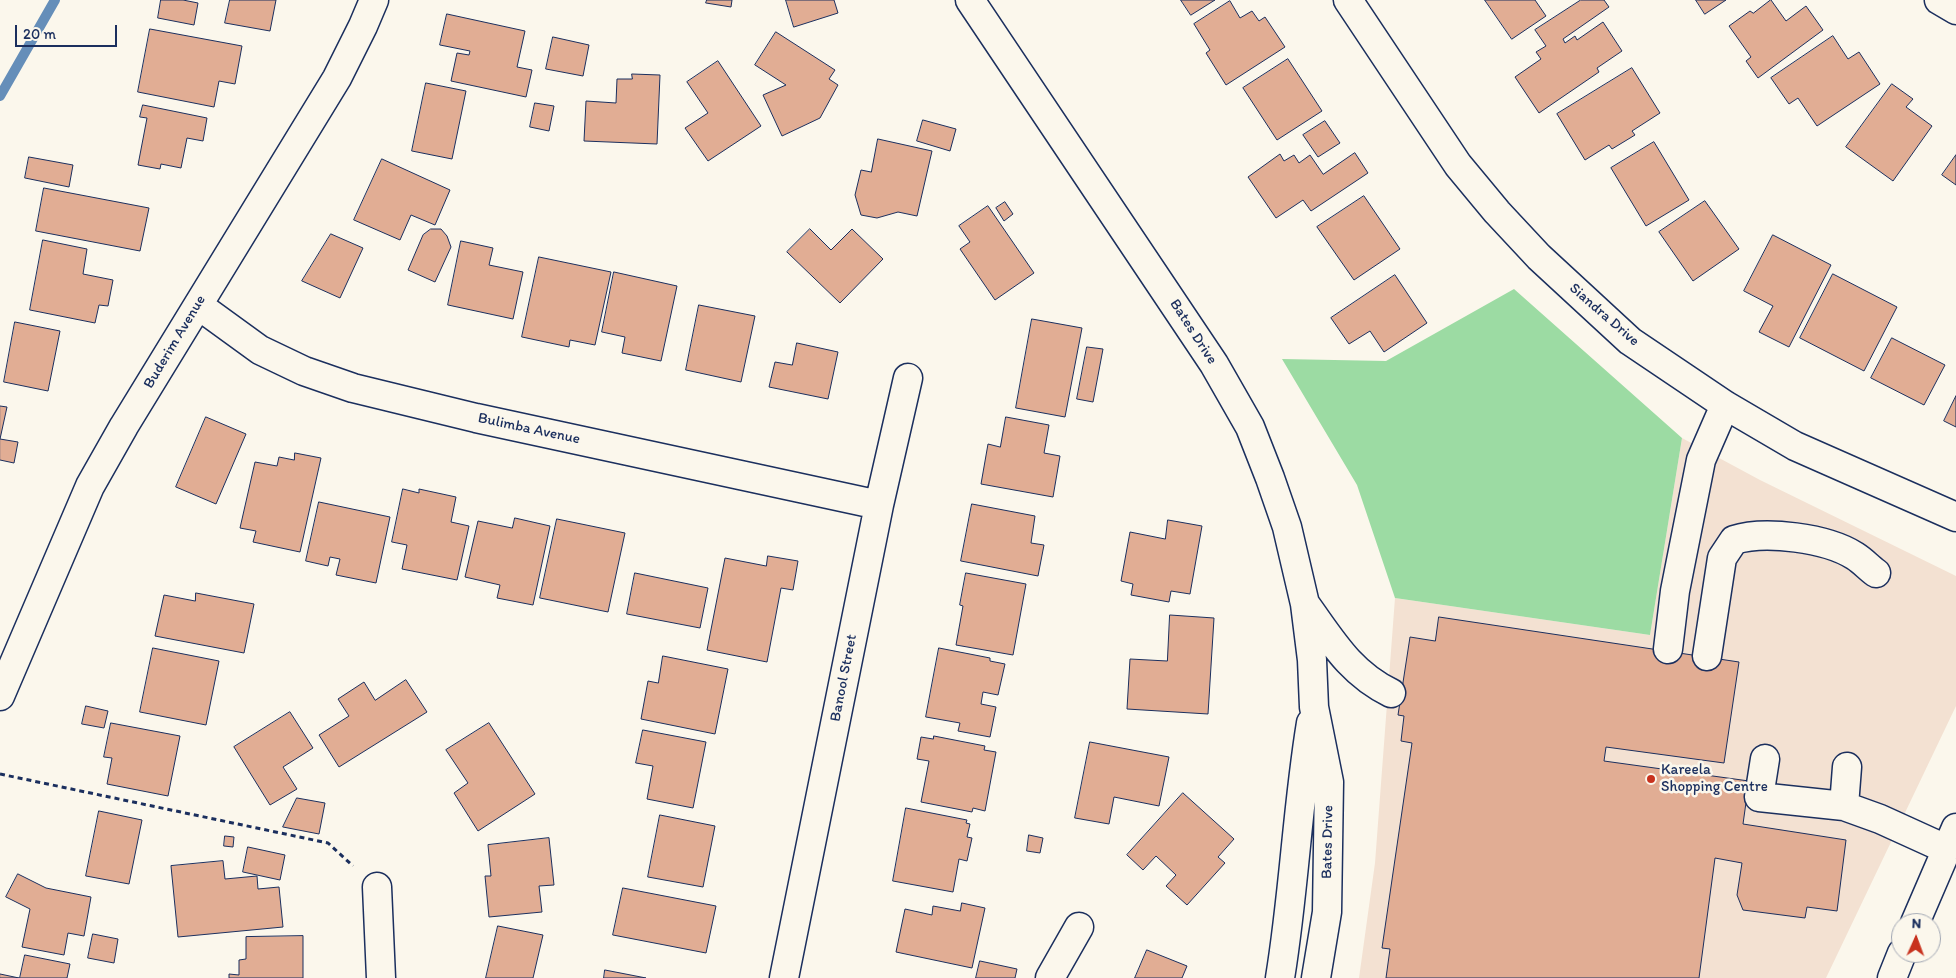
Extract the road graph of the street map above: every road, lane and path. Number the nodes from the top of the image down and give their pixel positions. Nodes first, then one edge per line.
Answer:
1 (374, 0) edge
2 (970, 0) edge
3 (1348, 0) edge
4 (1939, 0) edge
5 (1956, 10) edge
6 (198, 305) junction
7 (908, 378) dead end
8 (1725, 405) junction
9 (879, 505) junction
10 (1956, 517) edge
11 (1876, 573) dead end
12 (1305, 604) junction
13 (1668, 649) dead end
14 (1707, 656) dead end
15 (1391, 693) dead end
16 (0, 696) edge
17 (1314, 707) junction
18 (1765, 759) dead end
19 (1847, 768) dead end
20 (0, 774) edge
21 (1844, 806) junction
22 (1951, 839) edge
23 (328, 843) dead end
24 (376, 888) dead end
25 (1919, 913) edge
26 (1079, 927) dead end
27 (1898, 963) edge
28 (380, 978) edge
29 (784, 978) edge
30 (1050, 978) edge
31 (1280, 978) edge
32 (1316, 978) edge
33 (1892, 978) edge

1 - 6 street, Buderim Avenue
2 - 12 street, Bates Drive
3 - 8 street, Siandra Drive
4 - 5 street
6 - 9 street, Bulimba Avenue
6 - 16 street, Buderim Avenue
7 - 9 street, Banool Street
8 - 10 street, Siandra Drive
8 - 13 street
9 - 29 street, Banool Street
11 - 14 street
12 - 15 street
12 - 17 street, Bates Drive
17 - 31 street, Bates Drive
17 - 32 street, Bates Drive
18 - 21 street
19 - 21 street
20 - 23 path
21 - 22 street
22 - 25 street
24 - 28 street
26 - 30 street
27 - 33 street

